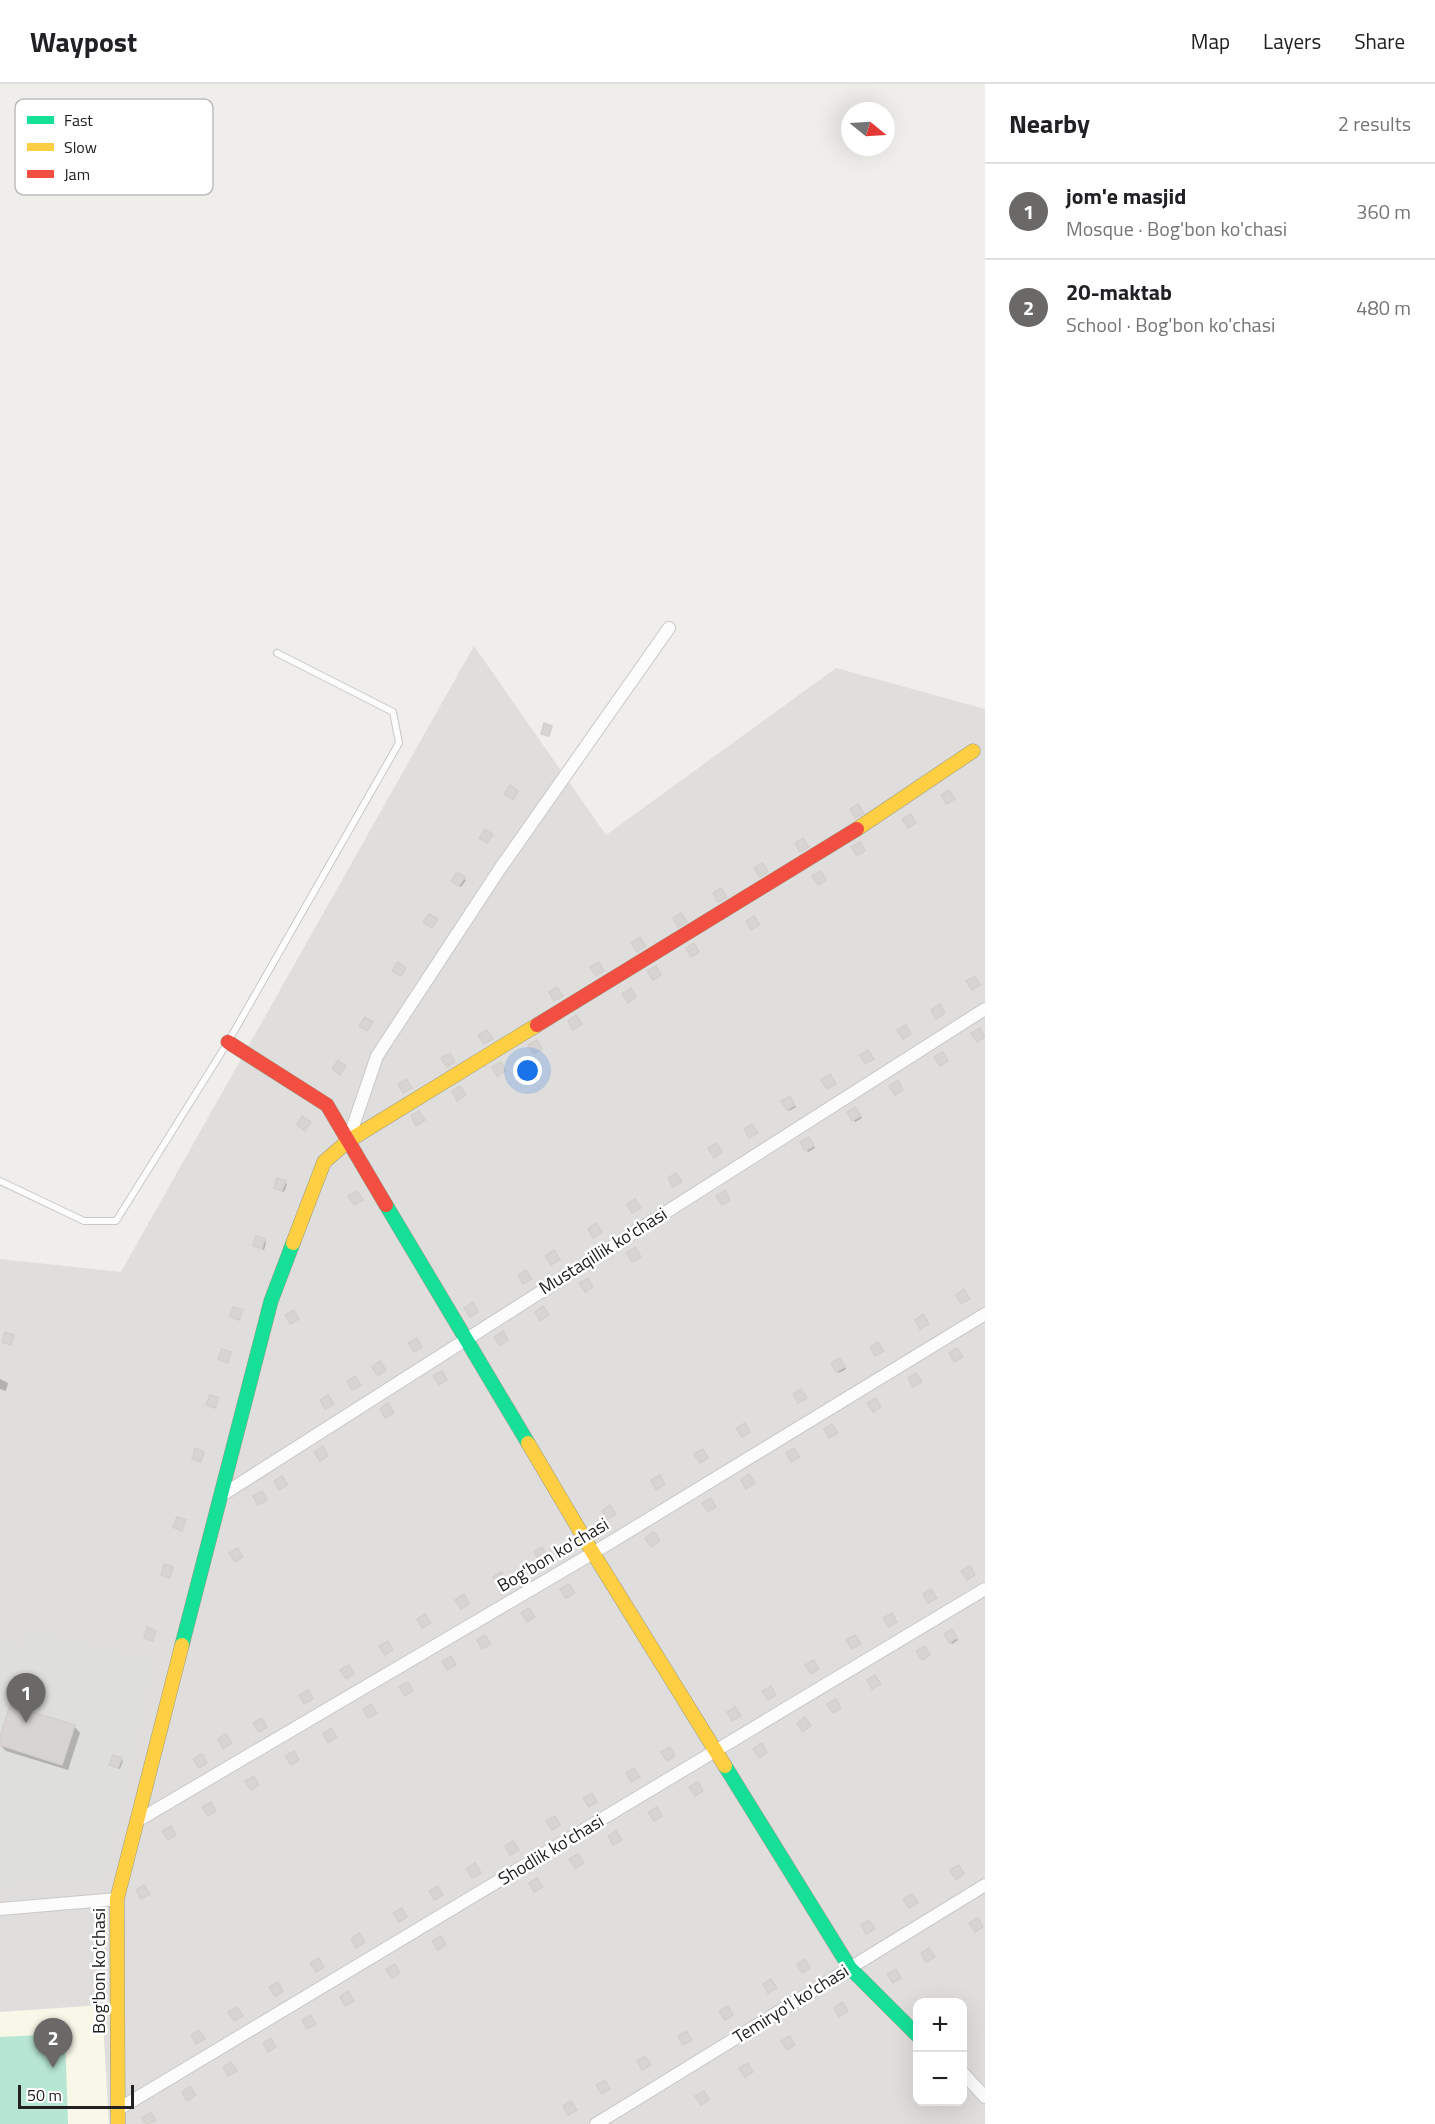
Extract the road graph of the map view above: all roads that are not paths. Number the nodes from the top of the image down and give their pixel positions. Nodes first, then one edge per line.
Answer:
1 (669, 628) dead end
2 (277, 653) dead end
3 (973, 751) dead end
4 (985, 1009) edge
5 (228, 1042) junction
6 (348, 1141) junction
7 (0, 1181) edge
8 (985, 1314) edge
9 (465, 1339) junction
10 (222, 1495) junction
11 (593, 1553) junction
12 (985, 1589) edge
13 (714, 1751) junction
14 (137, 1821) junction
15 (985, 1885) edge
16 (117, 1899) junction
17 (0, 1909) edge
18 (850, 1968) junction
19 (913, 2032) edge
20 (967, 2077) edge
21 (985, 2097) edge
22 (117, 2117) edge
23 (596, 2124) edge

1 - 6 street
2 - 5 lane
3 - 6 street, Bog'bon ko'chasi
4 - 9 street, Mustaqillik ko'chasi
5 - 6 street
5 - 7 lane
6 - 9 street
6 - 10 street, Bog'bon ko'chasi
8 - 11 street, Bog'bon ko'chasi
9 - 10 street, Mustaqillik ko'chasi
9 - 11 street
10 - 14 street, Bog'bon ko'chasi
11 - 13 street
11 - 14 street, Bog'bon ko'chasi
12 - 13 street, Shodlik ko'chasi
13 - 18 street
13 - 22 street, Shodlik ko'chasi
14 - 16 street, Bog'bon ko'chasi
15 - 18 street, Temiryo'l ko'chasi
16 - 17 street
16 - 22 street, Bog'bon ko'chasi
18 - 19 street
18 - 23 street, Temiryo'l ko'chasi
20 - 21 street

